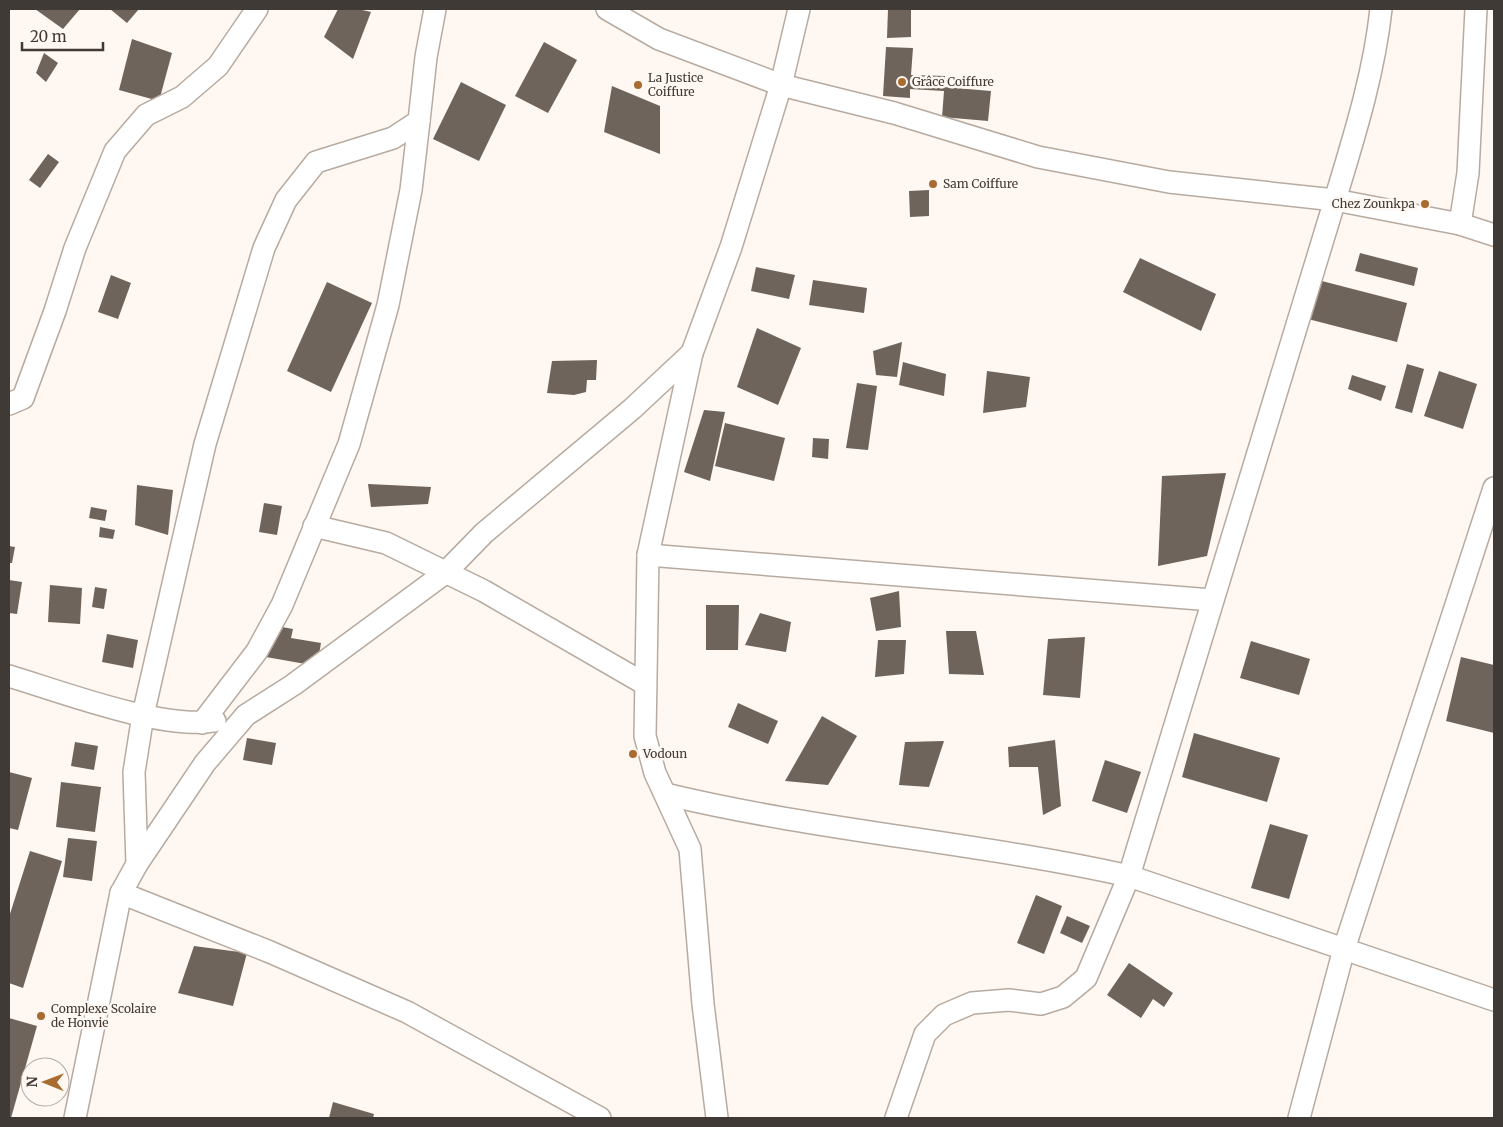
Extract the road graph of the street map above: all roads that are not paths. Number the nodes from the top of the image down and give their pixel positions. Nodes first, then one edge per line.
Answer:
1 (257, 9) edge
2 (434, 9) edge
3 (608, 9) edge
4 (799, 9) edge
5 (1381, 9) edge
6 (1476, 9) edge
7 (780, 85) junction
8 (419, 122) junction
9 (1335, 200) junction
10 (1460, 224) junction
11 (1494, 235) edge
12 (692, 353) junction
13 (9, 404) edge
14 (1494, 488) edge
15 (314, 526) junction
16 (648, 555) junction
17 (445, 572) junction
18 (1212, 600) junction
19 (9, 676) edge
20 (645, 684) junction
21 (142, 715) junction
22 (246, 715) junction
23 (202, 723) junction
24 (665, 794) junction
25 (137, 864) junction
26 (1129, 876) junction
27 (121, 893) junction
28 (1344, 948) junction
29 (1494, 1000) edge
30 (75, 1118) edge
31 (600, 1118) edge
32 (717, 1118) edge
33 (896, 1118) edge
34 (1299, 1118) edge

1 - 13 street
2 - 8 street
3 - 7 street
4 - 7 street
5 - 9 street
6 - 10 street
7 - 9 street
7 - 12 street
8 - 15 street
8 - 21 street
9 - 10 street
9 - 18 street
10 - 11 street
12 - 16 street
12 - 17 street
14 - 28 street
15 - 17 street
15 - 23 street
16 - 18 street
16 - 20 street
17 - 20 street
17 - 22 street
18 - 26 street
19 - 21 street
20 - 24 street
21 - 23 street
21 - 25 street
22 - 23 street
22 - 25 street
24 - 26 street
24 - 32 street
25 - 27 street
26 - 28 street
26 - 33 street
27 - 30 street
27 - 31 street
28 - 29 street
28 - 34 street

